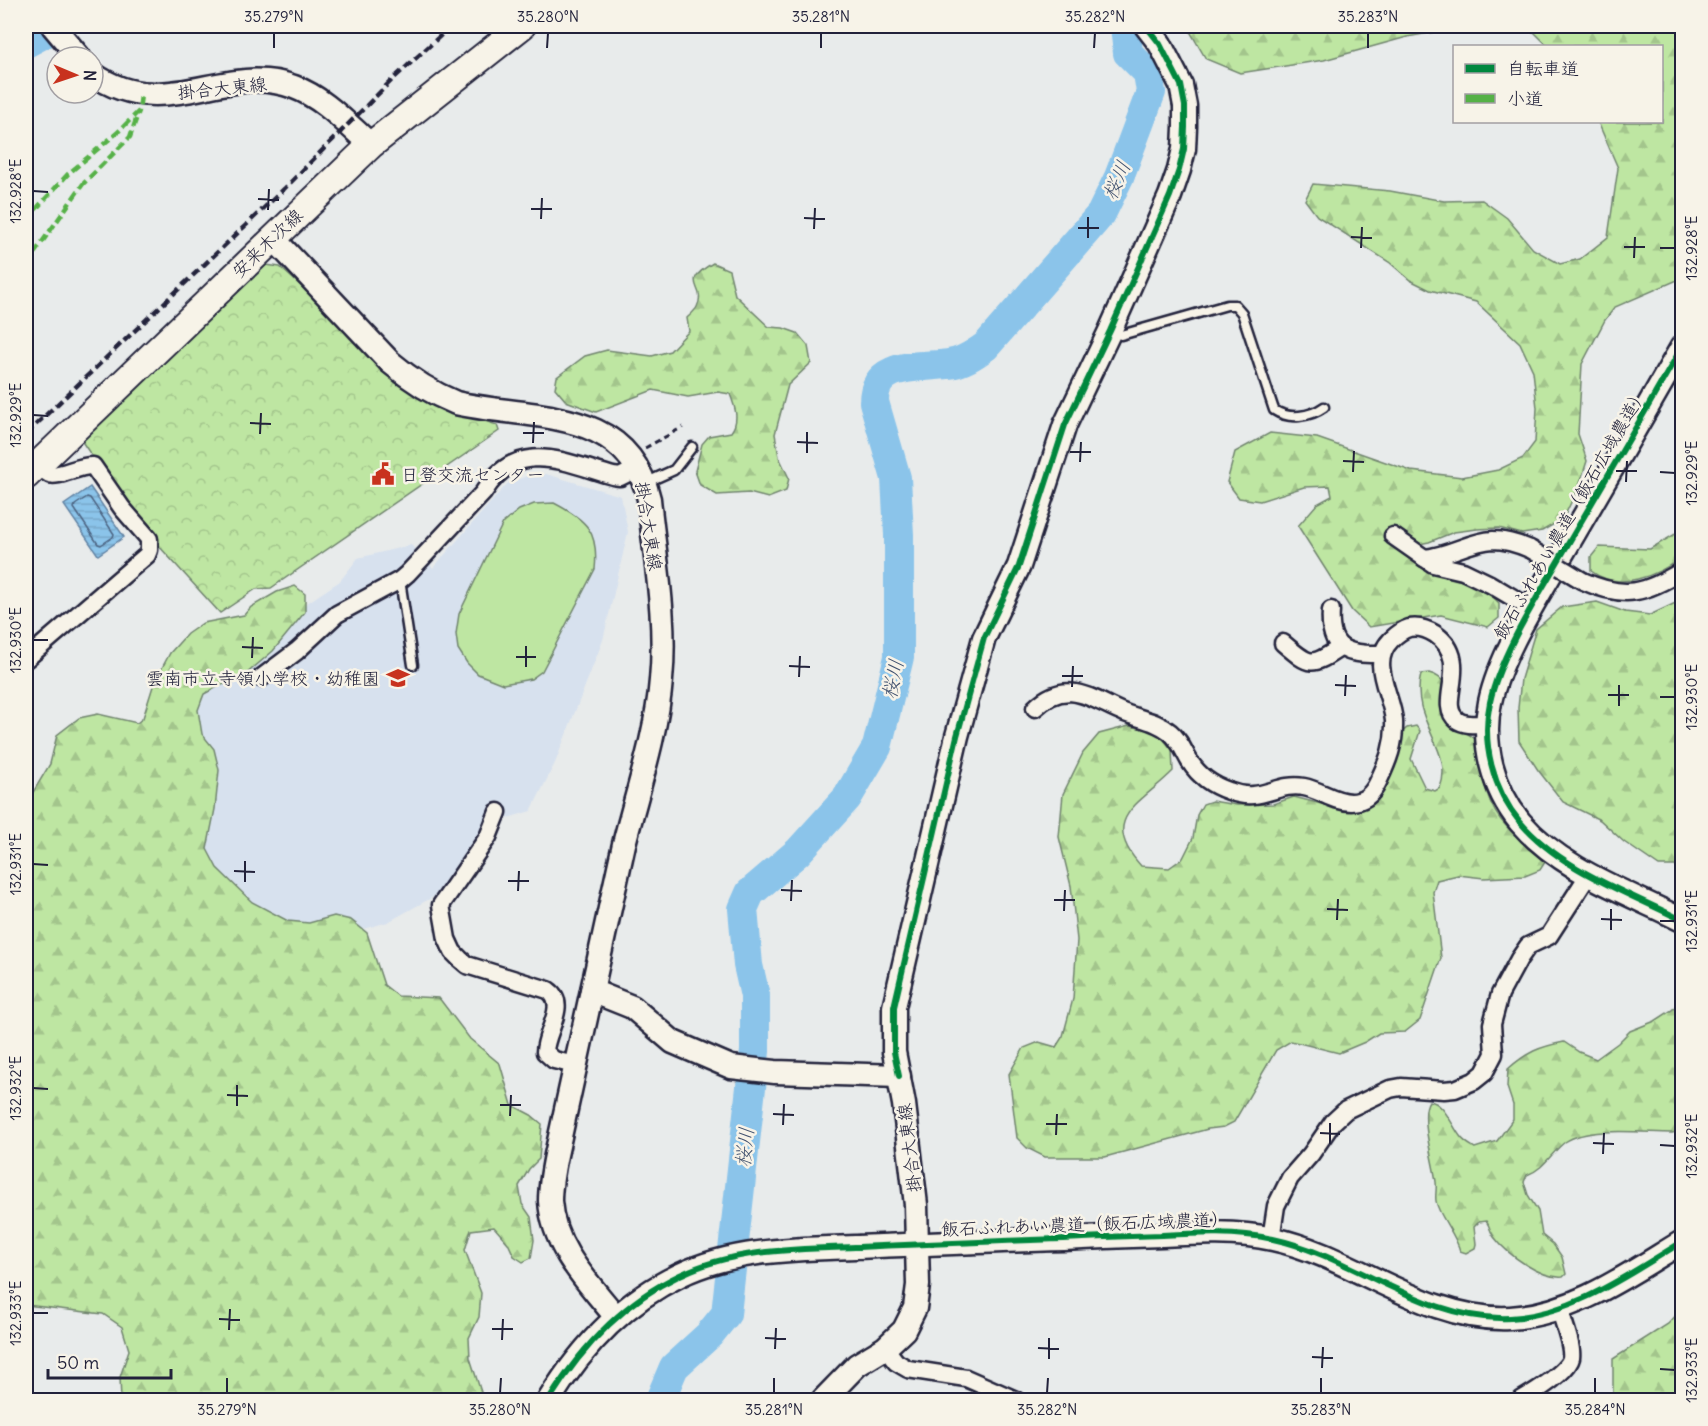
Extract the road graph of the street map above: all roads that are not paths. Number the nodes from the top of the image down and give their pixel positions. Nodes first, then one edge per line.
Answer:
1 (53, 26) edge
2 (522, 26) edge
3 (1146, 26) edge
4 (69, 45) edge
5 (105, 81) edge
6 (371, 145) junction
7 (273, 238) junction
8 (1110, 331) junction
9 (1683, 347) edge
10 (1324, 407) dead end
11 (692, 447) dead end
12 (642, 466) junction
13 (31, 470) edge
14 (1393, 536) dead end
15 (1424, 558) junction
16 (1683, 571) edge
17 (400, 580) junction
18 (1532, 609) junction
19 (1330, 610) dead end
20 (1283, 643) dead end
21 (1341, 647) junction
22 (1382, 654) junction
23 (26, 659) edge
24 (413, 665) dead end
25 (261, 678) dead end
26 (1035, 708) dead end
27 (1488, 724) junction
28 (498, 812) dead end
29 (1589, 874) junction
30 (1683, 920) edge
31 (592, 991) junction
32 (576, 1065) junction
33 (899, 1076) junction
34 (1271, 1239) junction
35 (1683, 1242) edge
36 (916, 1244) junction
37 (1559, 1308) junction
38 (616, 1317) junction
39 (885, 1348) junction
40 (549, 1401) edge
41 (824, 1401) edge
42 (1016, 1401) edge
43 (1521, 1401) edge

1 - 4 street
2 - 6 main road, 安来木次線
3 - 8 street, 掛合大東線
5 - 6 street, 掛合大東線
6 - 7 main road, 安来木次線
7 - 12 street, 掛合大東線
7 - 13 main road, 安来木次線
8 - 10 lane
8 - 33 street, 掛合大東線
9 - 18 street, 飯石ふれあい農道（飯石広域農道）
11 - 12 lane
12 - 17 street
12 - 31 street, 掛合大東線
13 - 23 street
14 - 15 street
15 - 16 street, bridge
15 - 18 street
17 - 24 lane
17 - 25 street
18 - 27 street, 飯石ふれあい農道（飯石広域農道）
19 - 21 street
20 - 21 street
21 - 22 street
22 - 26 street
22 - 27 street
27 - 29 street, 飯石ふれあい農道（飯石広域農道）
28 - 32 street
29 - 30 street, 飯石ふれあい農道（飯石広域農道）
29 - 34 street
31 - 32 street, 掛合大東線
31 - 33 street
32 - 38 street, 掛合大東線
33 - 36 street, 掛合大東線
34 - 36 street, 飯石ふれあい農道（飯石広域農道）
34 - 37 street, 飯石ふれあい農道（飯石広域農道）
35 - 37 street, 飯石ふれあい農道（飯石広域農道）
36 - 38 street, 飯石ふれあい農道（飯石広域農道）
36 - 39 street, 掛合大東線
37 - 43 street
38 - 40 street, 飯石ふれあい農道（飯石広域農道）
39 - 41 street, 掛合大東線
39 - 42 street

